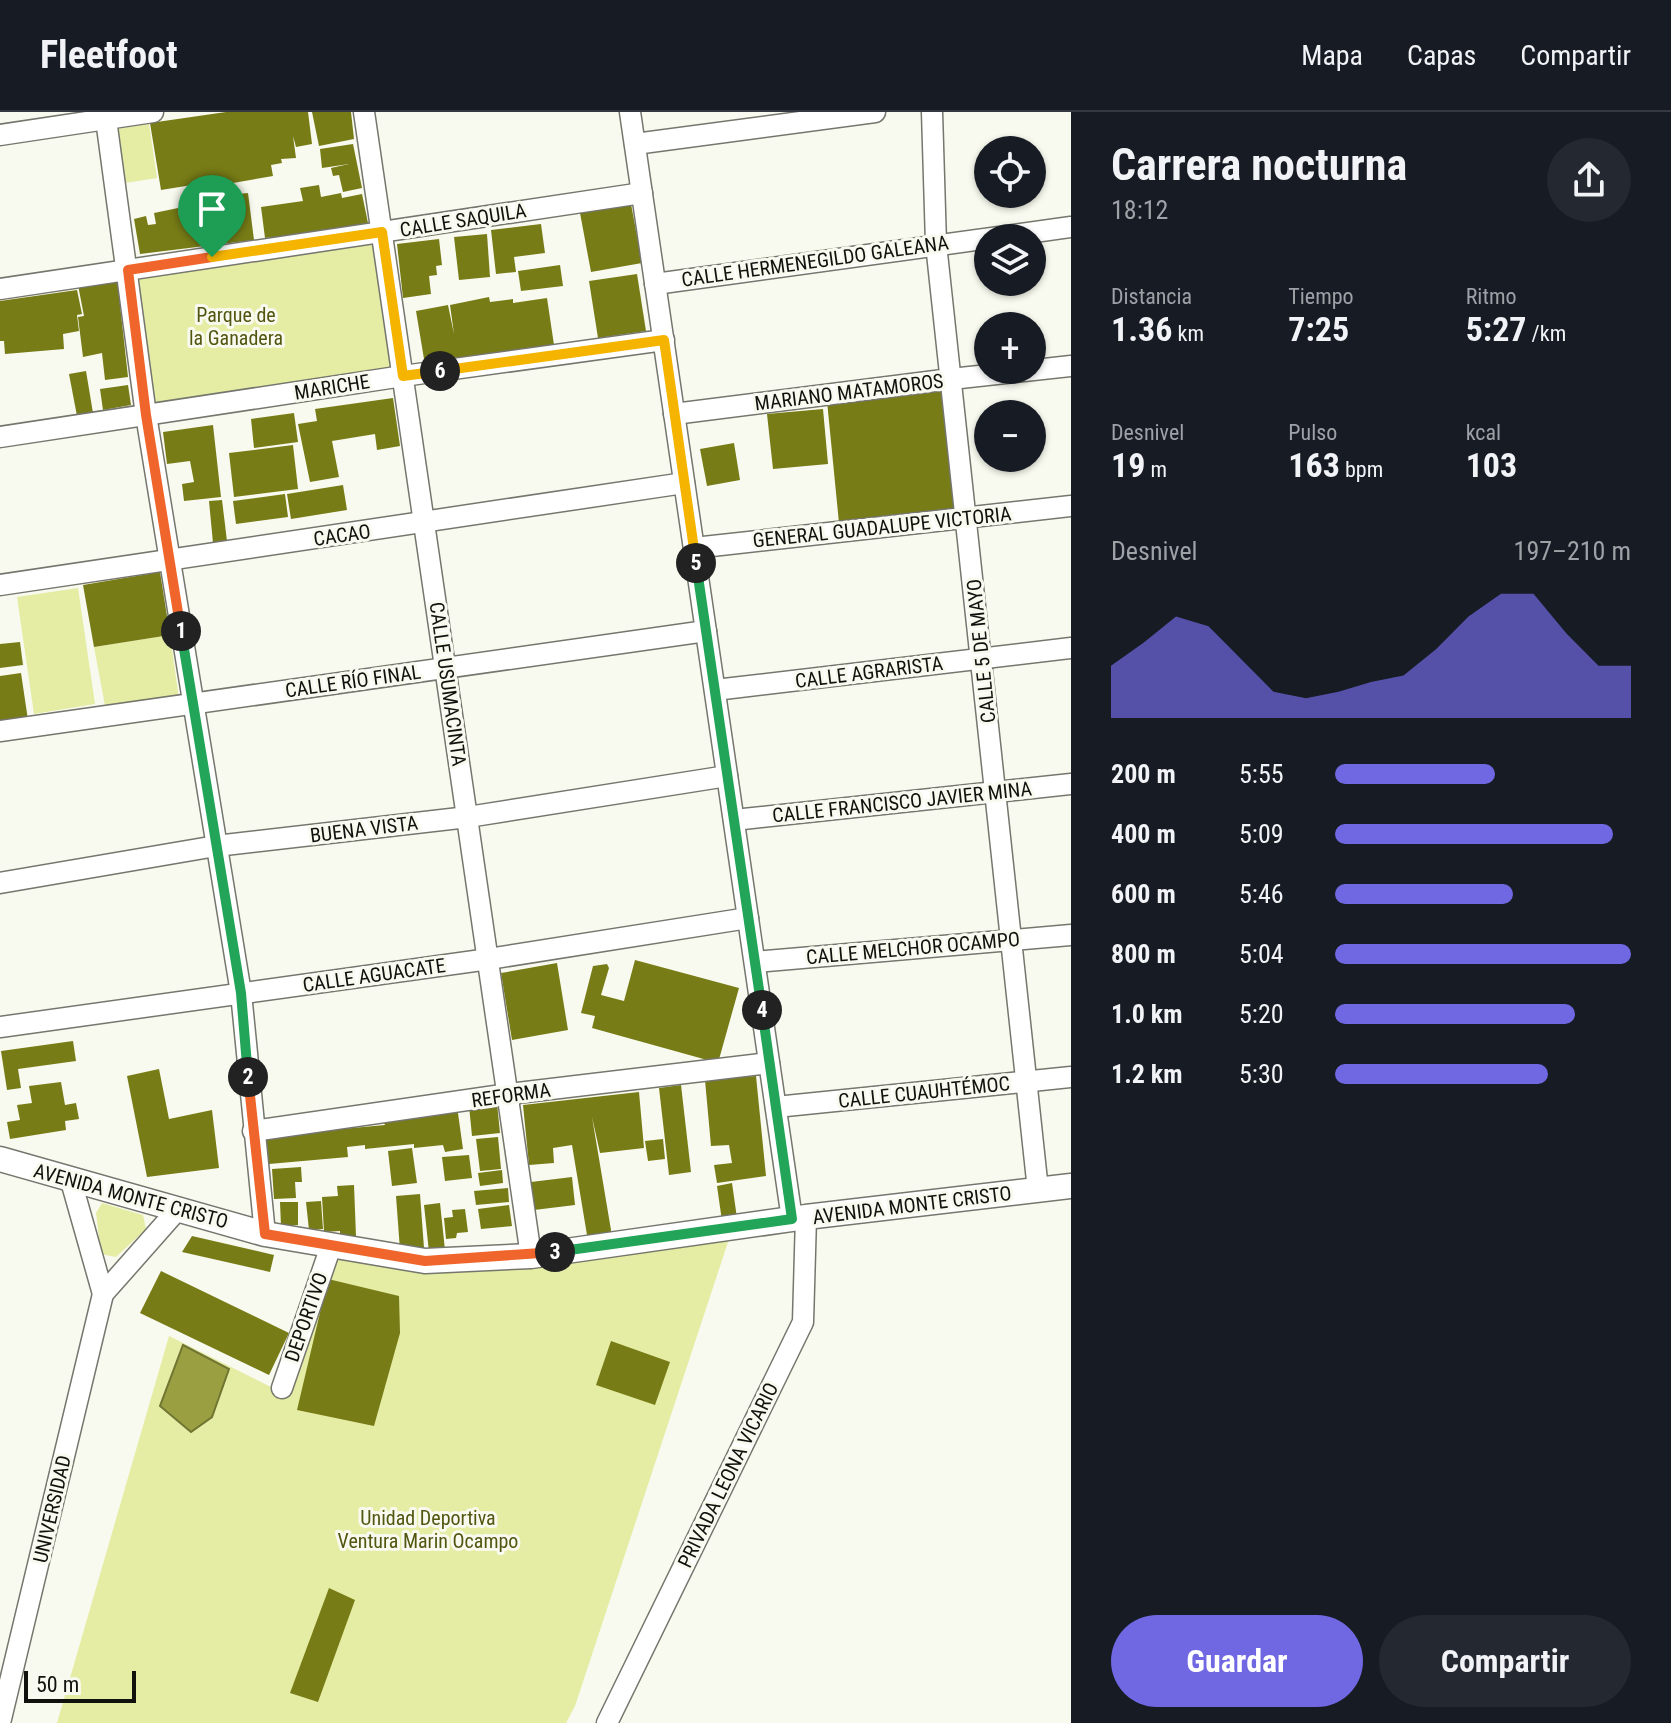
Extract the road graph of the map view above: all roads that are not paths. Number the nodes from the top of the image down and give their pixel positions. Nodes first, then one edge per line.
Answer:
1 (153, 112) edge
2 (364, 112) edge
3 (630, 112) edge
4 (875, 112) edge
5 (932, 112) edge
6 (106, 116) edge
7 (0, 135) edge
8 (635, 144) junction
9 (642, 193) junction
10 (1071, 227) edge
11 (382, 232) junction
12 (936, 244) junction
13 (128, 270) junction
14 (655, 284) junction
15 (0, 289) edge
16 (664, 340) junction
17 (1071, 366) edge
18 (403, 376) junction
19 (951, 379) junction
20 (674, 414) junction
21 (146, 415) junction
22 (0, 437) edge
23 (684, 483) junction
24 (1071, 506) edge
25 (966, 517) junction
26 (425, 524) junction
27 (694, 548) junction
28 (169, 560) junction
29 (0, 585) edge
30 (706, 631) junction
31 (1071, 648) edge
32 (981, 659) junction
33 (446, 668) junction
34 (715, 690) junction
35 (193, 704) junction
36 (0, 731) edge
37 (727, 776) junction
38 (1071, 784) edge
39 (996, 792) junction
40 (468, 817) junction
41 (734, 820) junction
42 (216, 846) junction
43 (0, 883) edge
44 (748, 918) junction
45 (1071, 935) edge
46 (1012, 940) junction
47 (489, 959) junction
48 (755, 962) junction
49 (241, 993) junction
50 (0, 1027) edge
51 (769, 1063) junction
52 (1071, 1077) edge
53 (1028, 1082) junction
54 (509, 1094) junction
55 (776, 1107) junction
56 (253, 1131) junction
57 (0, 1159) edge
58 (71, 1181) junction
59 (1071, 1186) edge
60 (1038, 1190) junction
61 (179, 1208) junction
62 (799, 1218) junction
63 (265, 1234) junction
64 (331, 1246) junction
65 (531, 1256) junction
66 (103, 1294) junction
67 (282, 1388) dead end
68 (0, 1723) edge
69 (607, 1723) edge

1 - 6 street
2 - 11 street, CALLE USUMACINTA
3 - 8 street, PRIVADA LEONA VICARIO
4 - 8 street
5 - 12 street, CALLE 5 DE MAYO
6 - 7 street
6 - 13 street
8 - 9 street, PRIVADA LEONA VICARIO
9 - 11 street, CALLE SAQUILA
9 - 14 street, PRIVADA LEONA VICARIO
10 - 12 street, CALLE HERMENEGILDO GALEANA
11 - 13 street, CALLE SAQUILA
11 - 18 street, CALLE USUMACINTA
12 - 14 street, CALLE HERMENEGILDO GALEANA
12 - 19 street, CALLE 5 DE MAYO
13 - 15 street, CALLE SAQUILA
13 - 21 street
14 - 16 street, PRIVADA LEONA VICARIO
16 - 18 street, MARICHE
16 - 20 street, PRIVADA LEONA VICARIO
17 - 19 street, MARIANO MATAMOROS
18 - 21 street, MARICHE
18 - 26 street, CALLE USUMACINTA
19 - 20 street, MARIANO MATAMOROS
19 - 25 street, CALLE 5 DE MAYO
20 - 23 street, PRIVADA LEONA VICARIO
21 - 22 street, MARICHE
21 - 28 street
23 - 26 street, CACAO
23 - 27 street, PRIVADA LEONA VICARIO
24 - 25 street, GENERAL GUADALUPE VICTORIA
25 - 27 street, GENERAL GUADALUPE VICTORIA
25 - 32 street, CALLE 5 DE MAYO
26 - 28 street, CACAO
26 - 33 street, CALLE USUMACINTA
27 - 30 street, PRIVADA LEONA VICARIO
28 - 29 street, CACAO
28 - 35 street
30 - 33 street, CALLE RÍO FINAL
30 - 34 street, PRIVADA LEONA VICARIO
31 - 32 street, CALLE AGRARISTA
32 - 34 street, CALLE AGRARISTA
32 - 39 street, CALLE 5 DE MAYO
33 - 35 street, CALLE RÍO FINAL
33 - 40 street, CALLE USUMACINTA
34 - 37 street, PRIVADA LEONA VICARIO
35 - 36 street, CALLE RÍO FINAL
35 - 42 street
37 - 40 street, BUENA VISTA
37 - 41 street, PRIVADA LEONA VICARIO
38 - 39 street, CALLE FRANCISCO JAVIER MINA
39 - 41 street, CALLE FRANCISCO JAVIER MINA
39 - 46 street, CALLE 5 DE MAYO
40 - 42 street, BUENA VISTA
40 - 47 street, CALLE USUMACINTA
41 - 44 street, PRIVADA LEONA VICARIO
42 - 43 street, BUENA VISTA
42 - 49 street
44 - 47 street, CALLE AGUACATE
44 - 48 street, PRIVADA LEONA VICARIO
45 - 46 street, CALLE MELCHOR OCAMPO
46 - 48 street, CALLE MELCHOR OCAMPO
46 - 53 street, CALLE 5 DE MAYO
47 - 49 street, CALLE AGUACATE
47 - 54 street, CALLE USUMACINTA
48 - 51 street, PRIVADA LEONA VICARIO
49 - 50 street, CALLE AGUACATE
49 - 56 street
51 - 54 street, REFORMA
51 - 55 street, PRIVADA LEONA VICARIO
52 - 53 street, CALLE CUAUHTÉMOC
53 - 55 street, CALLE CUAUHTÉMOC
53 - 60 street, CALLE 5 DE MAYO
54 - 56 street, REFORMA
54 - 65 street, CALLE USUMACINTA
55 - 62 street, PRIVADA LEONA VICARIO
56 - 63 street
57 - 58 main road, AVENIDA MONTE CRISTO
58 - 61 main road, AVENIDA MONTE CRISTO
58 - 66 street
59 - 60 main road, AVENIDA MONTE CRISTO
60 - 62 main road, AVENIDA MONTE CRISTO
61 - 63 main road, AVENIDA MONTE CRISTO
61 - 66 street
62 - 65 main road, AVENIDA MONTE CRISTO
62 - 69 street, PRIVADA LEONA VICARIO
63 - 64 main road, AVENIDA MONTE CRISTO
64 - 65 main road, AVENIDA MONTE CRISTO
64 - 67 street, DEPORTIVO
66 - 68 street, UNIVERSIDAD

